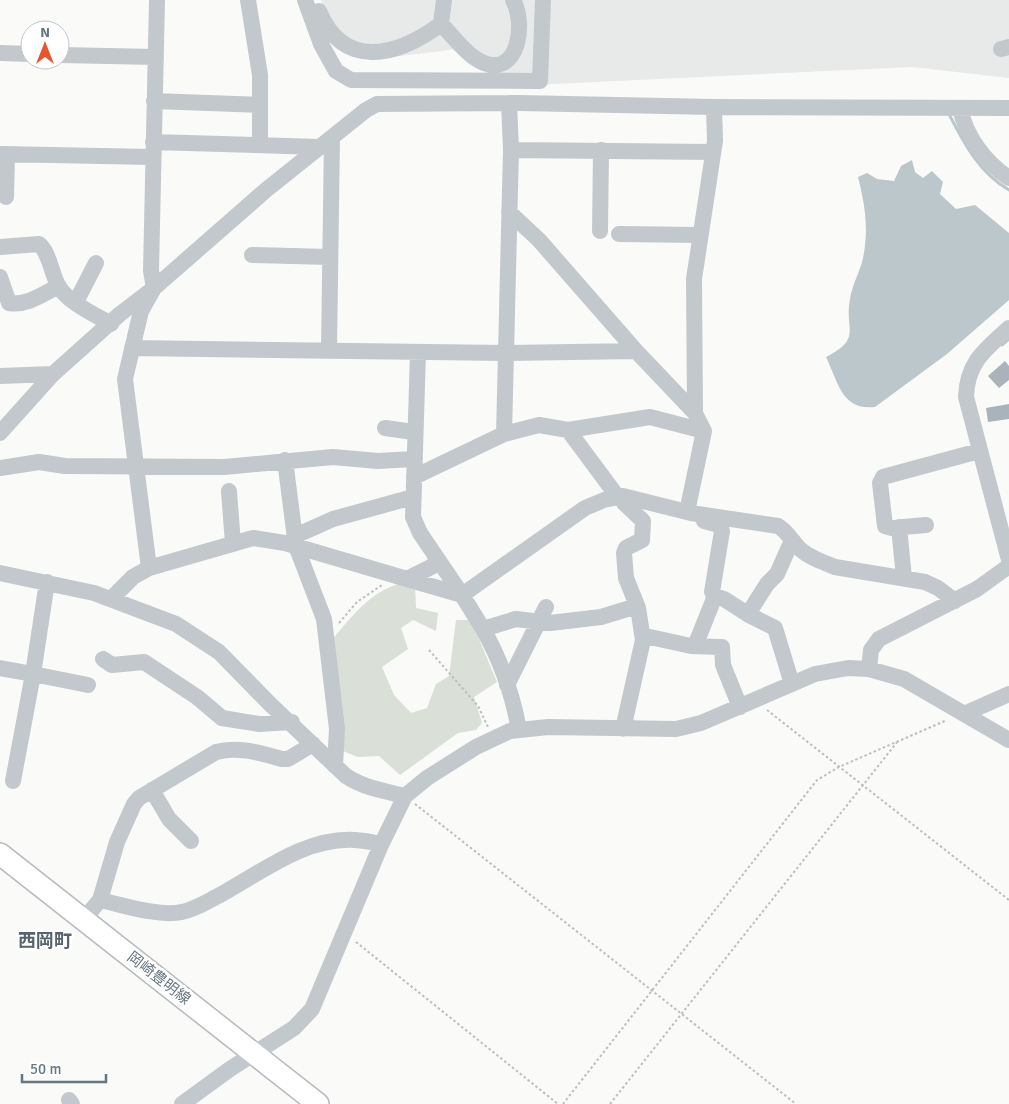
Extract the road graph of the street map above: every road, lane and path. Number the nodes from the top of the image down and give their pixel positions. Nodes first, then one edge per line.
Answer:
1 (156, 0) edge
2 (248, 0) edge
3 (305, 0) edge
4 (314, 0) edge
5 (444, 0) edge
6 (513, 0) edge
7 (542, 0) edge
8 (441, 24) junction
9 (0, 53) edge
10 (20, 54) edge
11 (70, 55) edge
12 (156, 57) junction
13 (154, 101) junction
14 (509, 103) junction
15 (260, 105) junction
16 (714, 107) junction
17 (960, 108) junction
18 (1009, 108) edge
19 (326, 142) junction
20 (260, 144) junction
21 (153, 149) junction
22 (511, 150) junction
23 (601, 150) junction
24 (712, 152) junction
25 (4, 154) edge
26 (1009, 178) edge
27 (6, 196) dead end
28 (510, 212) junction
29 (600, 231) dead end
30 (619, 234) dead end
31 (700, 235) junction
32 (0, 247) edge
33 (252, 255) dead end
34 (330, 256) junction
35 (96, 263) dead end
36 (0, 277) edge
37 (59, 286) junction
38 (154, 288) junction
39 (76, 302) junction
40 (110, 324) junction
41 (1009, 328) edge
42 (132, 348) junction
43 (329, 350) junction
44 (636, 351) junction
45 (418, 352) junction
46 (506, 353) junction
47 (53, 374) junction
48 (0, 376) edge
49 (695, 413) junction
50 (384, 428) dead end
51 (568, 430) junction
52 (704, 431) junction
53 (414, 432) junction
54 (0, 433) edge
55 (504, 434) junction
56 (979, 451) junction
57 (413, 459) junction
58 (284, 460) junction
59 (136, 466) junction
60 (0, 468) edge
61 (414, 477) junction
62 (229, 491) dead end
63 (619, 496) junction
64 (413, 497) junction
65 (689, 512) junction
66 (926, 524) dead end
67 (899, 527) junction
68 (296, 541) junction
69 (794, 542) junction
70 (233, 544) junction
71 (437, 558) junction
72 (1009, 560) edge
73 (1009, 566) edge
74 (149, 568) junction
75 (0, 574) edge
76 (401, 577) junction
77 (904, 578) junction
78 (47, 582) junction
79 (462, 595) junction
80 (715, 596) junction
81 (112, 598) junction
82 (955, 601) junction
83 (637, 606) junction
84 (546, 607) dead end
85 (748, 614) junction
86 (539, 623) junction
87 (483, 629) junction
88 (326, 636) junction
89 (643, 640) junction
90 (695, 646) junction
91 (429, 650) dead end
92 (103, 659) dead end
93 (0, 668) edge
94 (869, 669) junction
95 (33, 674) junction
96 (792, 684) junction
97 (88, 685) dead end
98 (507, 685) junction
99 (1009, 694) edge
100 (758, 699) junction
101 (740, 707) junction
102 (964, 714) junction
103 (292, 722) junction
104 (623, 729) junction
105 (519, 730) junction
106 (494, 738) junction
107 (900, 739) junction
108 (1009, 740) edge
109 (313, 744) junction
110 (335, 766) junction
111 (839, 767) junction
112 (13, 781) dead end
113 (864, 786) junction
114 (152, 790) junction
115 (405, 796) junction
116 (191, 841) dead end
117 (381, 844) junction
118 (0, 854) edge
119 (100, 900) junction
120 (1009, 900) edge
121 (84, 919) junction
122 (344, 933) junction
123 (652, 990) junction
124 (682, 1015) junction
125 (254, 1054) junction
126 (182, 1104) edge
127 (318, 1104) edge
128 (558, 1104) edge
129 (563, 1104) edge
130 (610, 1104) edge
131 (796, 1104) edge

1 - 12 street
2 - 15 street
3 - 7 street
4 - 8 street
5 - 8 street
6 - 8 street
9 - 10 street
11 - 12 street
12 - 13 street
13 - 15 street
13 - 21 street
14 - 16 street
14 - 19 street
14 - 22 street
15 - 20 street
16 - 17 street
16 - 24 street
17 - 18 street
17 - 26 street
19 - 20 street
19 - 34 street
19 - 38 street
20 - 21 street
21 - 25 street
21 - 38 street
22 - 23 street
22 - 28 street
23 - 24 street
23 - 29 street
24 - 31 street
25 - 27 street
28 - 44 street
28 - 46 street
30 - 31 street
31 - 49 street
32 - 37 street
33 - 34 street
34 - 43 street
35 - 39 street
36 - 37 street
37 - 39 street
38 - 40 street
38 - 42 street
39 - 40 street
40 - 47 street
41 - 56 street
42 - 43 street
42 - 59 street
43 - 45 street
44 - 46 street
44 - 49 street
45 - 46 street
45 - 53 street
46 - 55 street
47 - 48 street
47 - 54 street
49 - 52 street
50 - 53 street
51 - 52 street
51 - 55 street
51 - 63 street
52 - 65 street
53 - 57 street
55 - 61 street
56 - 67 street
56 - 72 street
57 - 58 street
57 - 61 street
58 - 59 street
58 - 68 street
59 - 60 street
59 - 74 street
61 - 64 street
62 - 70 street
63 - 65 street
63 - 79 street
63 - 83 street
64 - 68 street
64 - 71 street
65 - 69 street
65 - 80 street
66 - 67 street
67 - 77 street
68 - 70 street
68 - 76 street
68 - 88 street
69 - 77 street
69 - 85 street
70 - 74 street
71 - 76 street
71 - 79 street
73 - 82 street
74 - 81 street
75 - 78 street
76 - 79 street
76 - 88 path
77 - 82 street
78 - 81 street
78 - 95 street
79 - 87 street
80 - 85 street
80 - 90 street
81 - 103 street
82 - 94 street
83 - 86 street
83 - 89 street
84 - 86 street
85 - 96 street
86 - 87 street
86 - 98 street
87 - 98 street
88 - 110 street
89 - 90 street
89 - 104 street
90 - 101 street
91 - 106 path
92 - 103 street
93 - 95 street
94 - 96 street
94 - 102 street
95 - 97 street
95 - 112 street
96 - 100 street
98 - 105 street
99 - 102 street
100 - 101 street
100 - 111 path
101 - 104 street
102 - 107 path
102 - 108 street
103 - 109 street
104 - 105 street
105 - 106 street
106 - 115 street
107 - 111 path
107 - 113 path
109 - 110 street
109 - 114 street
110 - 115 street
111 - 113 path
111 - 123 path
113 - 120 path
113 - 124 path
114 - 116 street
114 - 119 street
115 - 117 street
115 - 123 path
117 - 119 street
117 - 122 street
118 - 121 main road, 岡崎豊明線
119 - 121 street
121 - 125 main road, 岡崎豊明線
122 - 125 street
122 - 128 path
123 - 124 path
123 - 129 path
124 - 130 path
124 - 131 path
125 - 126 street
125 - 127 main road, 岡崎豊明線

